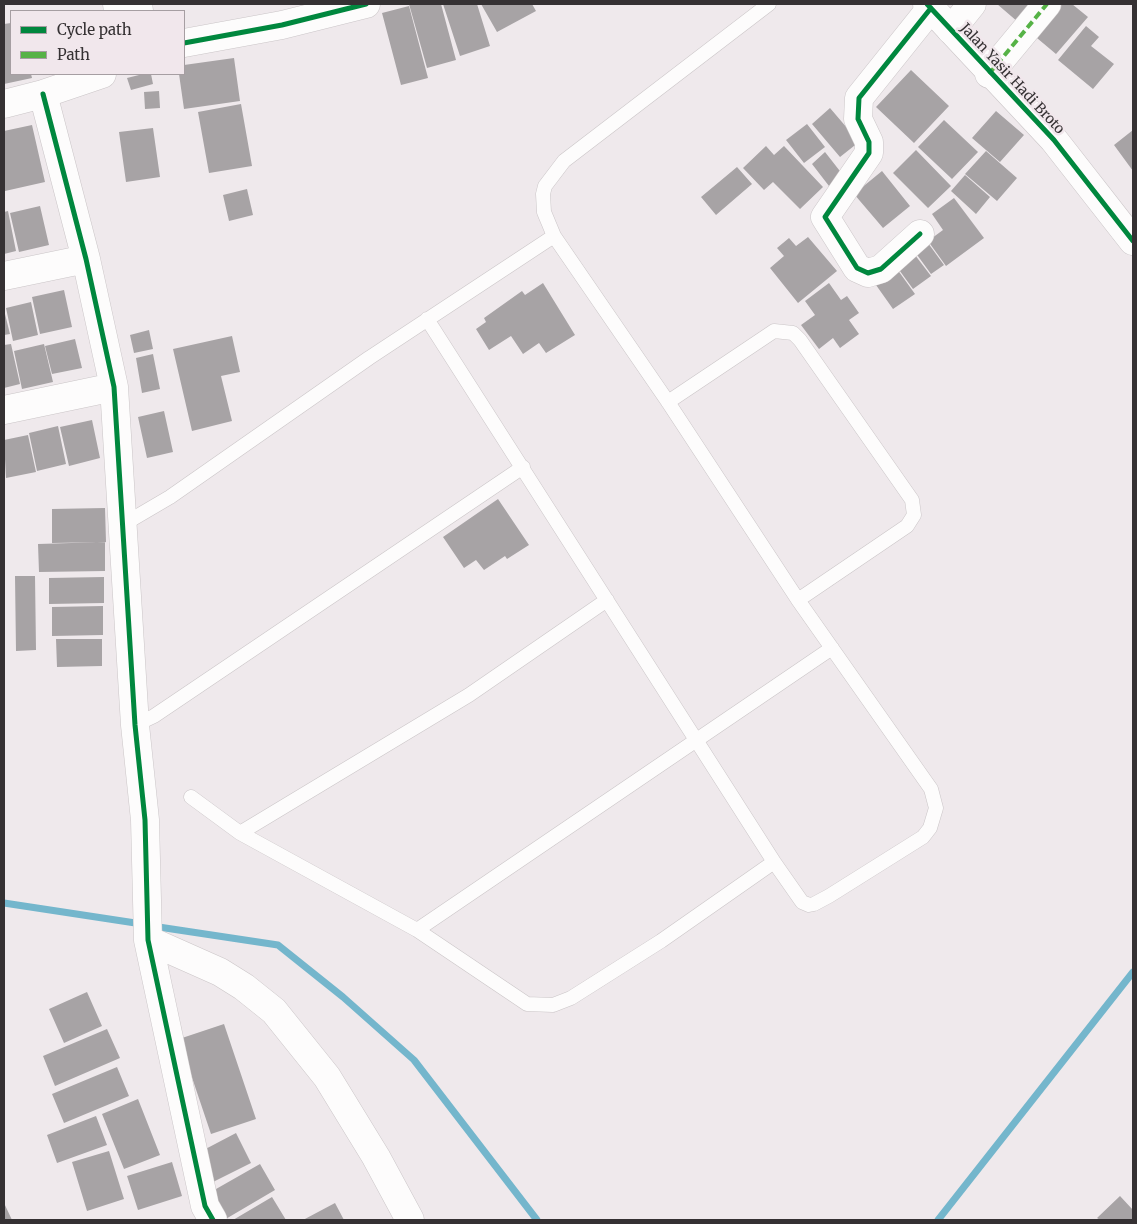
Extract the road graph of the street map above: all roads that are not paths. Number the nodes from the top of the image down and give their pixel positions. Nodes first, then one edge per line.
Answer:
1 (366, 4) edge
2 (769, 4) edge
3 (972, 4) edge
4 (1047, 4) edge
5 (929, 6) edge
6 (951, 30) junction
7 (185, 43) edge
8 (990, 74) junction
9 (99, 75) edge
10 (43, 94) junction
11 (4, 104) edge
12 (920, 234) dead end
13 (554, 236) junction
14 (1133, 241) edge
15 (86, 258) junction
16 (4, 276) edge
17 (428, 319) junction
18 (114, 387) junction
19 (668, 402) junction
20 (4, 410) edge
21 (523, 467) junction
22 (124, 524) junction
23 (607, 600) junction
24 (798, 600) junction
25 (832, 648) junction
26 (135, 725) junction
27 (697, 740) junction
28 (191, 797) dead end
29 (240, 833) junction
30 (774, 862) junction
31 (417, 930) junction
32 (149, 935) junction
33 (213, 1220) edge
34 (410, 1220) edge

1 - 7 street
2 - 13 lane
3 - 6 street
4 - 8 street
5 - 6 street, Jalan Yasir Hadi Broto
5 - 12 street
6 - 8 street, Jalan Yasir Hadi Broto
8 - 14 street, Jalan Yasir Hadi Broto
9 - 10 street
10 - 11 street
10 - 15 street
13 - 17 lane
13 - 19 lane
15 - 16 street
15 - 18 street
17 - 21 lane
17 - 22 lane
18 - 20 street
18 - 22 street
19 - 24 lane
19 - 24 lane
21 - 23 lane
21 - 26 lane
22 - 26 street
23 - 27 lane
23 - 29 lane
24 - 25 lane
25 - 27 lane
25 - 30 lane
26 - 32 street
27 - 30 lane
27 - 31 lane
28 - 29 lane
29 - 31 lane
30 - 31 lane
32 - 33 street
32 - 34 street

